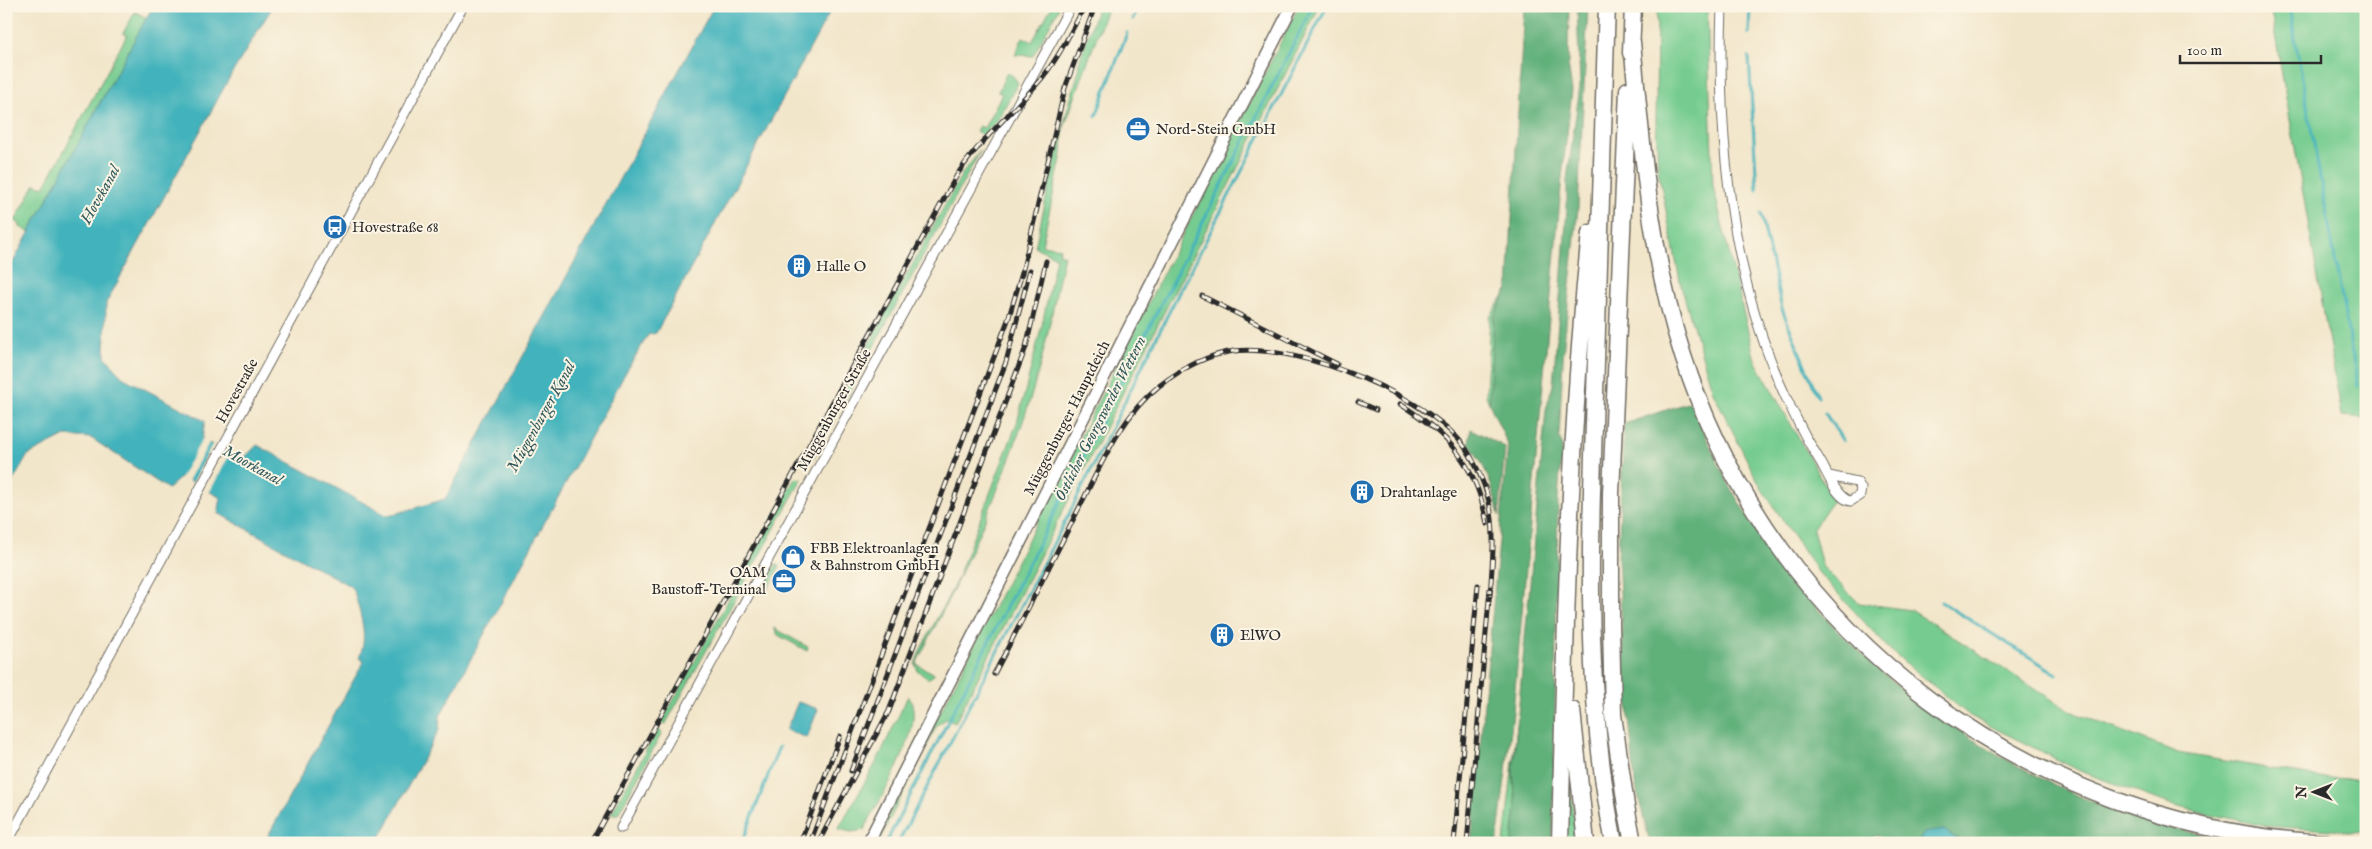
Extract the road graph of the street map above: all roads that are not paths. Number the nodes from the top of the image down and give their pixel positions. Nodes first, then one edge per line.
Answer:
1 (463, 6) edge
2 (1071, 6) edge
3 (1292, 6) edge
4 (1607, 6) edge
5 (1633, 6) edge
6 (1722, 6) edge
7 (1632, 42) junction
8 (1602, 112) junction
9 (1829, 476) dead end
10 (1566, 648) junction
11 (621, 828) dead end
12 (7, 843) edge
13 (868, 843) edge
14 (1560, 843) edge
15 (1586, 843) edge
16 (1614, 843) edge
17 (1633, 843) edge
18 (2327, 843) edge

1 - 12 street, Hovestraße
2 - 11 street, Müggenburger Straße
3 - 13 street, Müggenburger Hauptdeich
4 - 8 highway
5 - 7 highway
6 - 9 street
7 - 17 highway
7 - 18 highway
8 - 10 highway
8 - 16 highway
10 - 14 highway
10 - 15 highway

